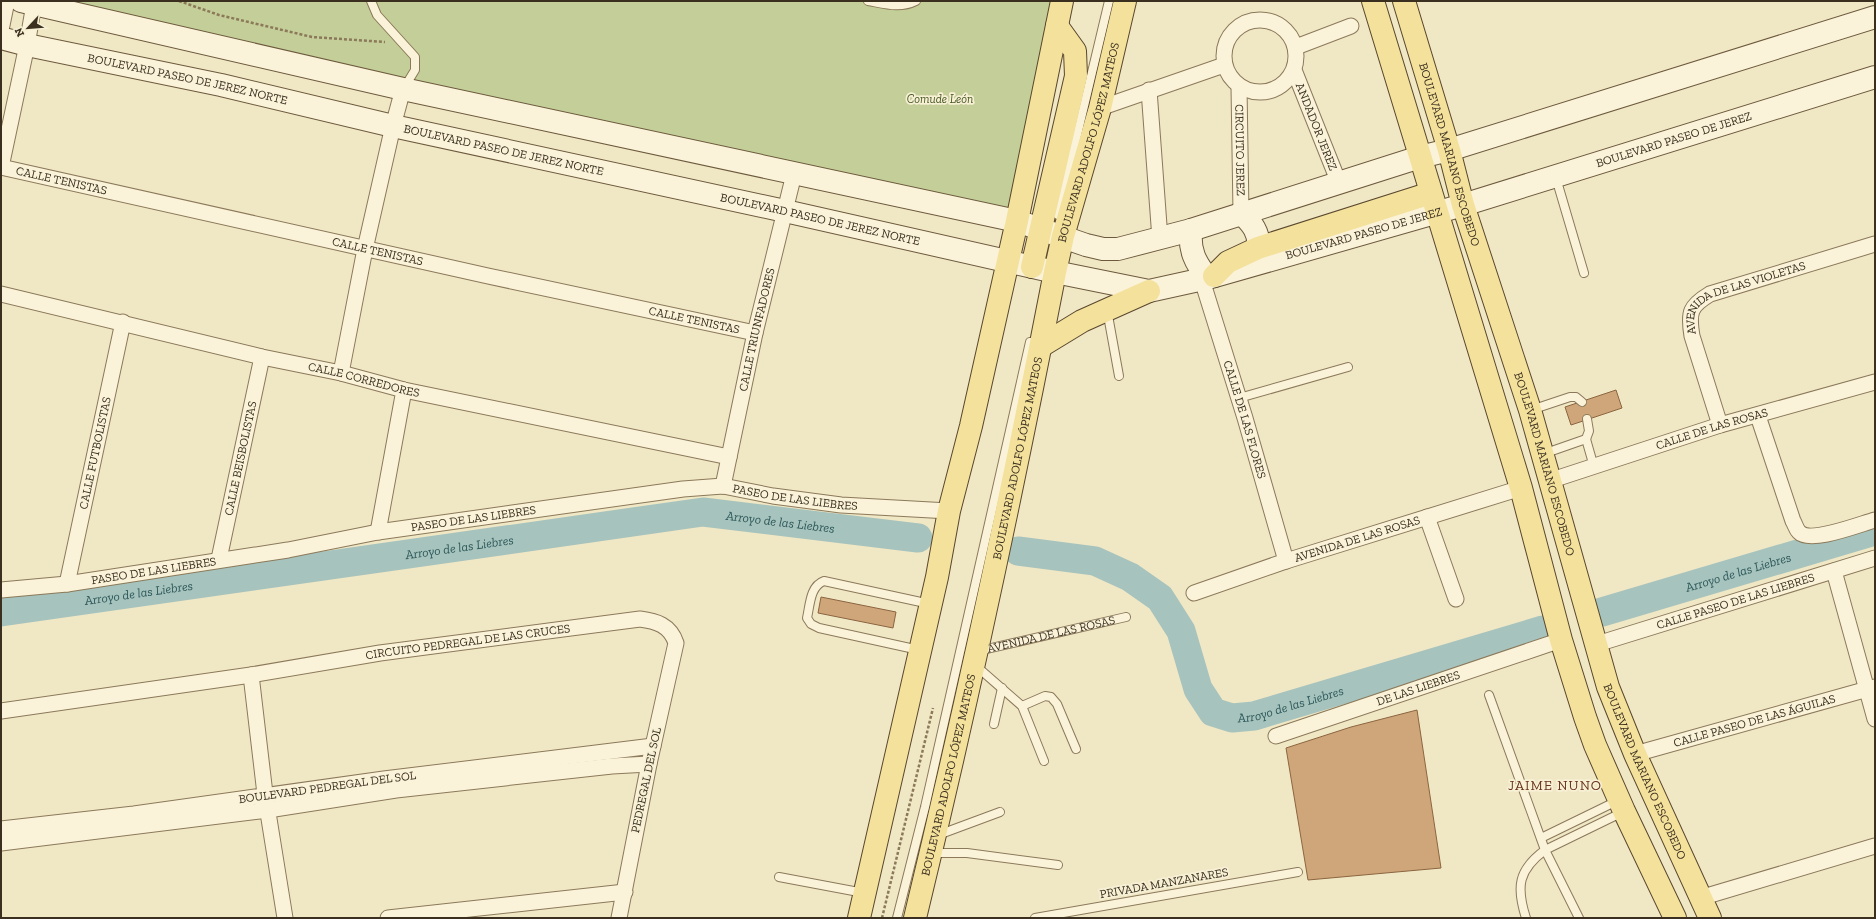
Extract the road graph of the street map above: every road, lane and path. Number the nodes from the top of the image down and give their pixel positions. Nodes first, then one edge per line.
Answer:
1 (7, 1) edge
2 (179, 1) edge
3 (370, 1) edge
4 (868, 1) edge
5 (916, 1) edge
6 (1062, 1) edge
7 (1109, 1) edge
8 (1125, 1) edge
9 (1373, 1) edge
10 (1407, 2) edge
11 (27, 3) edge
12 (1875, 17) edge
13 (1057, 26) junction
14 (1351, 26) dead end
15 (1, 30) edge
16 (1, 38) edge
17 (403, 43) junction
18 (28, 45) junction
19 (1296, 47) junction
20 (1224, 65) junction
21 (1294, 70) junction
22 (1875, 77) edge
23 (1239, 87) junction
24 (404, 89) junction
25 (1150, 90) junction
26 (1100, 108) junction
27 (393, 126) junction
28 (1449, 150) junction
29 (1420, 157) junction
30 (1, 167) edge
31 (794, 174) junction
32 (1556, 176) junction
33 (1339, 183) junction
34 (1433, 203) junction
35 (1464, 205) junction
36 (785, 210) junction
37 (1241, 213) junction
38 (1017, 221) junction
39 (1191, 230) junction
40 (1053, 234) junction
41 (1160, 239) junction
42 (1875, 244) edge
43 (1258, 248) junction
44 (366, 249) junction
45 (1007, 261) junction
46 (1045, 270) junction
47 (1584, 273) dead end
48 (1208, 278) junction
49 (1149, 291) junction
50 (1, 294) edge
51 (1107, 310) junction
52 (123, 322) junction
53 (755, 333) junction
54 (1037, 339) junction
55 (262, 357) junction
56 (1348, 367) dead end
57 (341, 372) junction
58 (1120, 376) dead end
59 (1875, 382) edge
60 (404, 390) junction
61 (1239, 398) junction
62 (1582, 402) dead end
63 (1530, 410) junction
64 (1758, 416) junction
65 (1587, 419) dead end
66 (1720, 426) junction
67 (1586, 439) junction
68 (1542, 454) junction
69 (729, 457) junction
70 (1594, 467) junction
71 (1549, 481) junction
72 (724, 486) junction
73 (1521, 488) junction
74 (948, 511) junction
75 (1426, 517) junction
76 (1875, 520) edge
77 (378, 532) junction
78 (1875, 558) edge
79 (219, 560) junction
80 (1286, 561) junction
81 (1834, 571) junction
82 (67, 584) junction
83 (1, 590) edge
84 (1194, 593) dead end
85 (1456, 599) dead end
86 (931, 604) junction
87 (1126, 617) dead end
88 (1561, 640) junction
89 (676, 643) joint
90 (1596, 644) junction
91 (920, 651) junction
92 (974, 657) junction
93 (251, 675) junction
94 (1002, 688) junction
95 (1871, 688) edge
96 (1489, 695) dead end
97 (1022, 706) junction
98 (934, 708) dead end
99 (1, 711) edge
100 (1875, 719) edge
101 (994, 724) dead end
102 (1276, 736) dead end
103 (653, 746) junction
104 (1076, 749) dead end
105 (1635, 754) junction
106 (1044, 761) dead end
107 (649, 764) junction
108 (265, 794) junction
109 (1622, 805) junction
110 (268, 810) junction
111 (1000, 812) dead end
112 (1, 829) edge
113 (1541, 838) junction
114 (1, 843) edge
115 (933, 844) junction
116 (1875, 846) edge
117 (1545, 850) junction
118 (1058, 865) dead end
119 (1298, 872) dead end
120 (779, 876) dead end
121 (624, 892) junction
122 (865, 893) junction
123 (1700, 898) junction
124 (285, 918) edge
125 (388, 918) edge
126 (619, 918) edge
127 (859, 918) edge
128 (882, 918) edge
129 (897, 918) edge
130 (915, 918) edge
131 (1035, 918) edge
132 (1526, 918) edge
133 (1579, 918) edge
134 (1675, 918) edge
135 (1710, 918) edge

1 - 15 street
2 - 17 path
3 - 17 lane
4 - 5 lane
6 - 13 main road
7 - 40 lane
8 - 26 main road, BOULEVARD ADOLFO LÓPEZ MATEOS
9 - 29 main road
10 - 28 main road, BOULEVARD MARIANO ESCOBEDO
11 - 18 street
11 - 24 main road
12 - 28 main road
13 - 38 main road
13 - 40 main road
14 - 19 street
16 - 18 main road, BOULEVARD PASEO DE JEREZ NORTE
17 - 24 lane
18 - 27 main road, BOULEVARD PASEO DE JEREZ NORTE
18 - 30 street
19 - 20 street
19 - 21 street
20 - 23 street
20 - 25 street
21 - 23 street
21 - 33 street, ANDADOR JEREZ
22 - 32 main road, BOULEVARD PASEO DE JEREZ
23 - 37 street, CIRCUITO JEREZ
24 - 27 street
24 - 31 main road
25 - 26 street
25 - 41 street
26 - 40 main road, BOULEVARD ADOLFO LÓPEZ MATEOS
27 - 36 main road, BOULEVARD PASEO DE JEREZ NORTE
27 - 44 street
28 - 29 main road
28 - 35 main road, BOULEVARD MARIANO ESCOBEDO
29 - 33 main road
29 - 34 main road
30 - 44 street, CALLE TENISTAS
31 - 36 street, CALLE TRIUNFADORES
31 - 38 main road
32 - 35 main road, BOULEVARD PASEO DE JEREZ
32 - 47 lane
33 - 37 main road
34 - 35 main road, BOULEVARD PASEO DE JEREZ
34 - 43 main road
34 - 48 main road, BOULEVARD PASEO DE JEREZ
34 - 73 main road
35 - 63 main road, BOULEVARD MARIANO ESCOBEDO
36 - 45 main road, BOULEVARD PASEO DE JEREZ NORTE
36 - 53 street, CALLE TRIUNFADORES
37 - 39 main road
37 - 43 main road
38 - 40 main road
38 - 45 main road
39 - 41 main road
39 - 48 main road
40 - 41 main road
40 - 46 main road, BOULEVARD ADOLFO LÓPEZ MATEOS
42 - 66 street, AVENIDA DE LAS VIOLETAS
43 - 48 main road
44 - 53 street, CALLE TENISTAS
44 - 57 street
45 - 46 main road, BOULEVARD PASEO DE JEREZ
45 - 74 main road
46 - 49 main road, BOULEVARD PASEO DE JEREZ
46 - 54 main road, BOULEVARD ADOLFO LÓPEZ MATEOS
48 - 49 main road, BOULEVARD PASEO DE JEREZ
48 - 61 street, CALLE DE LAS FLORES
49 - 51 main road
50 - 52 street, CALLE CORREDORES
51 - 54 main road
51 - 58 lane
52 - 55 street, CALLE CORREDORES
52 - 82 street, CALLE FUTBOLISTAS
53 - 69 street, CALLE TRIUNFADORES
54 - 92 main road, BOULEVARD ADOLFO LÓPEZ MATEOS
54 - 129 lane
55 - 57 street, CALLE CORREDORES
55 - 79 street, CALLE BEISBOLISTAS
56 - 61 lane
57 - 60 street, CALLE CORREDORES
59 - 64 street, CALLE DE LAS ROSAS
60 - 69 street, CALLE CORREDORES
60 - 77 street
61 - 80 street, CALLE DE LAS FLORES
62 - 63 lane
63 - 68 main road, BOULEVARD MARIANO ESCOBEDO
64 - 66 street, CALLE DE LAS ROSAS
64 - 76 street
65 - 67 lane
66 - 70 street, CALLE DE LAS ROSAS
67 - 68 lane
67 - 70 lane
68 - 71 main road, BOULEVARD MARIANO ESCOBEDO
69 - 72 street, CALLE TRIUNFADORES
70 - 71 street, CALLE DE LAS ROSAS
71 - 90 main road, BOULEVARD MARIANO ESCOBEDO
72 - 74 street, PASEO DE LAS LIEBRES
72 - 77 street, PASEO DE LAS LIEBRES
73 - 75 street, AVENIDA DE LAS ROSAS
73 - 88 main road
74 - 86 main road
75 - 80 street, AVENIDA DE LAS ROSAS
75 - 85 street
77 - 79 street, PASEO DE LAS LIEBRES
78 - 81 street, CALLE PASEO DE LAS LIEBRES
79 - 82 street, PASEO DE LAS LIEBRES
80 - 84 street, AVENIDA DE LAS ROSAS
81 - 90 street, CALLE PASEO DE LAS LIEBRES
81 - 95 street
82 - 83 street, PASEO DE LAS LIEBRES
86 - 91 main road
86 - 91 lane
87 - 92 lane, AVENIDA DE LAS ROSAS
88 - 102 street, DE LAS LIEBRES
88 - 109 main road
89 - 93 street, CIRCUITO PEDREGAL DE LAS CRUCES
89 - 103 street, PEDREGAL DEL SOL
90 - 105 main road, BOULEVARD MARIANO ESCOBEDO
91 - 122 main road
92 - 94 lane
92 - 115 main road, BOULEVARD ADOLFO LÓPEZ MATEOS
93 - 99 street, CIRCUITO PEDREGAL DE LAS CRUCES
93 - 108 street
94 - 97 lane
94 - 101 lane
95 - 100 street
95 - 105 street, CALLE PASEO DE LAS ÁGUILAS
96 - 113 lane
97 - 104 lane
97 - 106 lane
98 - 128 path
103 - 107 street, PEDREGAL DEL SOL
103 - 108 street, BOULEVARD PEDREGAL DEL SOL
105 - 123 main road, BOULEVARD MARIANO ESCOBEDO
107 - 110 street, BOULEVARD PEDREGAL DEL SOL
107 - 121 street, PEDREGAL DEL SOL
108 - 110 street
108 - 112 street, BOULEVARD PEDREGAL DEL SOL
109 - 113 lane
109 - 117 lane
109 - 134 main road
110 - 114 street, BOULEVARD PEDREGAL DEL SOL
110 - 124 street
111 - 115 lane
113 - 117 lane
115 - 118 lane
115 - 130 main road, BOULEVARD ADOLFO LÓPEZ MATEOS
116 - 123 street
117 - 132 lane
117 - 133 lane
119 - 131 lane, PRIVADA MANZANARES
120 - 122 lane
121 - 125 street
121 - 126 street, PEDREGAL DEL SOL
122 - 127 main road
123 - 135 main road, BOULEVARD MARIANO ESCOBEDO

